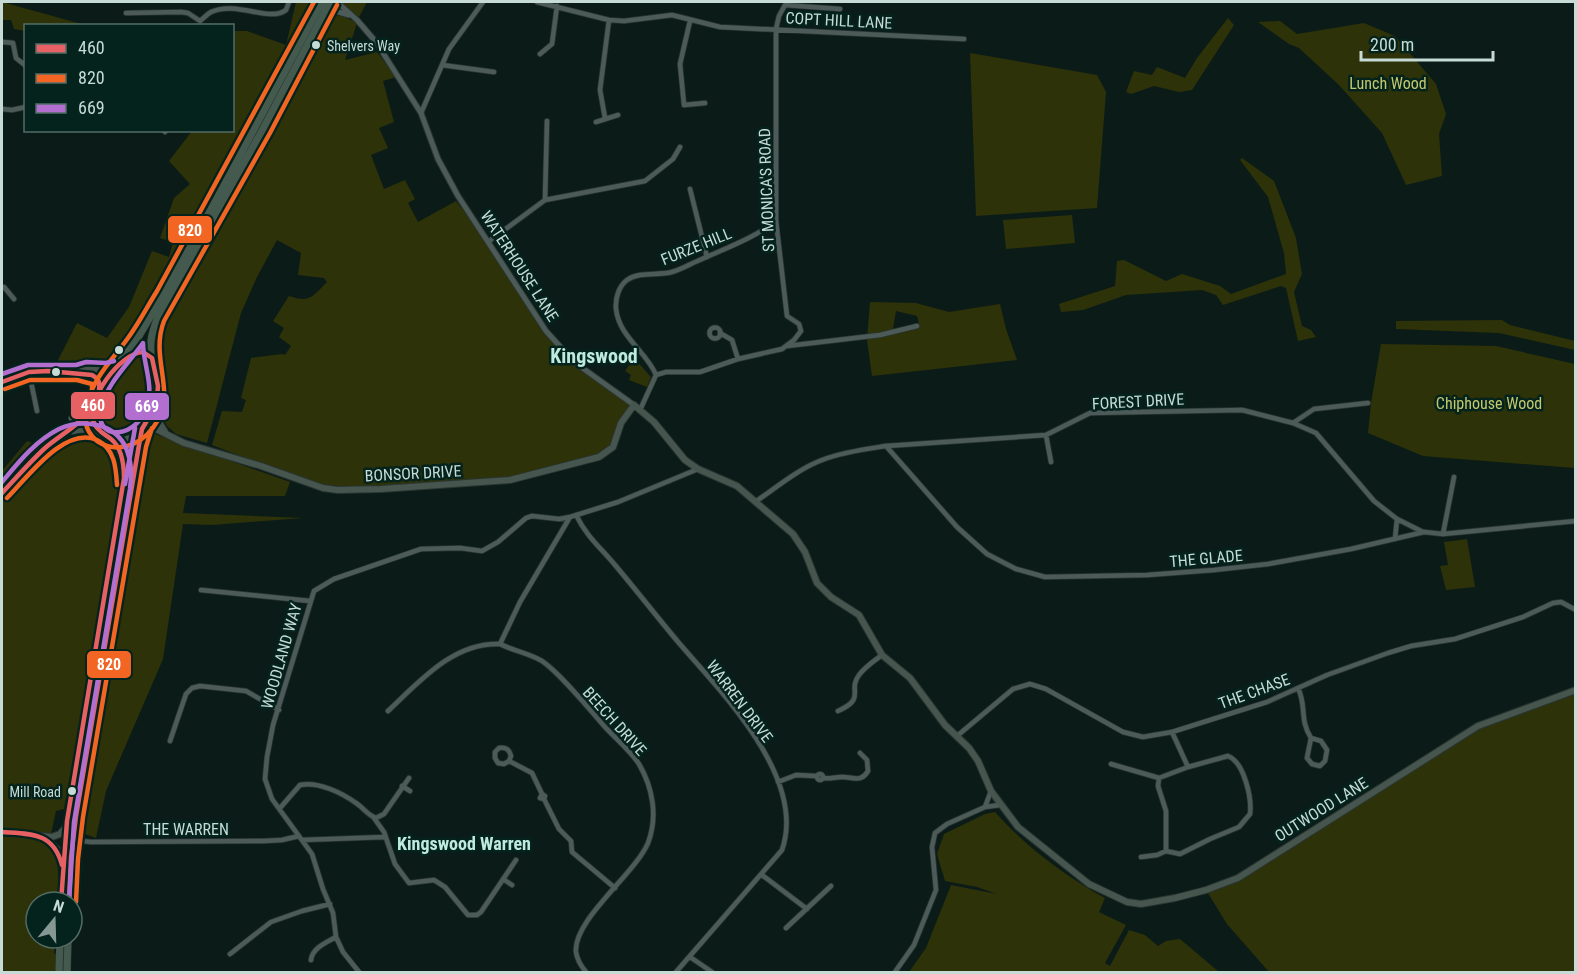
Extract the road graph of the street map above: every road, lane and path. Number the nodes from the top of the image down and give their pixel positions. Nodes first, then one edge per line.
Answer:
1 (289, 2) edge
2 (322, 2) edge
3 (330, 2) edge
4 (337, 2) edge
5 (483, 2) edge
6 (537, 2) edge
7 (557, 6) junction
8 (840, 9) dead end
9 (126, 13) dead end
10 (322, 16) junction
11 (354, 17) junction
12 (609, 20) junction
13 (690, 21) junction
14 (776, 29) junction
15 (964, 39) dead end
16 (3, 42) dead end
17 (540, 54) dead end
18 (24, 64) edge
19 (442, 65) junction
20 (495, 72) dead end
21 (705, 103) dead end
22 (24, 107) edge
23 (2, 109) edge
24 (421, 113) junction
25 (618, 115) dead end
26 (605, 118) junction
27 (547, 121) dead end
28 (596, 122) dead end
29 (680, 147) dead end
30 (690, 189) dead end
31 (545, 200) junction
32 (776, 221) junction
33 (488, 242) junction
34 (707, 257) junction
35 (2, 286) edge
36 (14, 299) dead end
37 (917, 326) dead end
38 (720, 333) dead end
39 (787, 346) junction
40 (152, 358) junction
41 (738, 359) junction
42 (118, 365) junction
43 (29, 372) junction
44 (78, 373) junction
45 (656, 375) junction
46 (2, 382) edge
47 (99, 392) junction
48 (157, 398) junction
49 (84, 400) dead end
50 (1368, 403) dead end
51 (634, 405) junction
52 (92, 410) junction
53 (37, 411) dead end
54 (640, 411) junction
55 (1293, 423) junction
56 (74, 428) junction
57 (143, 428) junction
58 (99, 431) junction
59 (63, 435) junction
60 (1046, 435) junction
61 (169, 437) junction
62 (112, 440) junction
63 (886, 446) junction
64 (1051, 462) dead end
65 (698, 469) junction
66 (1454, 477) dead end
67 (2, 494) edge
68 (755, 502) junction
69 (573, 516) junction
70 (1397, 519) junction
71 (1575, 521) edge
72 (1424, 532) junction
73 (1443, 534) junction
74 (1395, 539) junction
75 (201, 590) dead end
76 (310, 601) junction
77 (1575, 610) edge
78 (500, 644) junction
79 (882, 655) junction
80 (1298, 688) junction
81 (1575, 690) edge
82 (279, 710) junction
83 (388, 711) dead end
84 (838, 711) dead end
85 (1172, 732) junction
86 (957, 736) junction
87 (1311, 738) junction
88 (170, 741) dead end
89 (860, 753) dead end
90 (509, 761) dead end
91 (1112, 764) dead end
92 (1188, 767) junction
93 (409, 778) dead end
94 (1159, 778) junction
95 (778, 782) junction
96 (402, 786) junction
97 (410, 791) dead end
98 (992, 791) junction
99 (1000, 805) junction
100 (985, 807) junction
101 (280, 808) junction
102 (374, 818) junction
103 (67, 823) junction
104 (2, 832) edge
105 (39, 836) junction
106 (385, 837) junction
107 (300, 838) junction
108 (73, 840) junction
109 (1166, 851) junction
110 (1141, 857) dead end
111 (516, 860) dead end
112 (63, 871) junction
113 (1075, 873) joint
114 (762, 875) junction
115 (503, 879) junction
116 (512, 885) dead end
117 (831, 886) dead end
118 (615, 888) junction
119 (62, 890) edge
120 (70, 890) edge
121 (330, 904) junction
122 (807, 909) junction
123 (786, 928) dead end
124 (336, 937) junction
125 (60, 950) edge
126 (68, 950) edge
127 (230, 954) dead end
128 (690, 957) junction
129 (310, 960) dead end
130 (59, 972) edge
131 (67, 972) edge
132 (359, 972) edge
133 (586, 972) edge
134 (676, 972) edge
135 (712, 972) edge
136 (895, 972) edge

1 - 9 street
2 - 42 highway
3 - 10 highway
4 - 11 street, WATERHOUSE LANE
5 - 19 street
6 - 7 street, COPT HILL LANE
7 - 12 street, COPT HILL LANE
7 - 17 street
8 - 14 street
10 - 11 street
10 - 40 highway
11 - 24 street, WATERHOUSE LANE
12 - 13 street, COPT HILL LANE
12 - 26 street
13 - 14 street, COPT HILL LANE
13 - 21 street
14 - 15 street, COPT HILL LANE
14 - 32 street, ST MONICA'S ROAD
16 - 18 street
19 - 20 street
19 - 24 street
22 - 23 street
24 - 33 street, WATERHOUSE LANE
25 - 26 street
26 - 28 street
27 - 31 street
29 - 31 street
30 - 34 street
31 - 33 street
32 - 34 street, FURZE HILL
32 - 39 street, ST MONICA'S ROAD
33 - 51 street, WATERHOUSE LANE
34 - 45 street, FURZE HILL
35 - 36 street
37 - 39 street
38 - 41 street
39 - 41 street
40 - 42 highway
40 - 48 highway
41 - 45 street
42 - 44 main road
42 - 47 highway
43 - 44 main road
43 - 46 main road
43 - 53 street
44 - 47 main road
45 - 54 street
47 - 52 highway
48 - 57 highway
48 - 61 main road
49 - 56 street
50 - 55 street
51 - 54 main road, WATERHOUSE LANE
51 - 61 main road, BONSOR DRIVE
52 - 56 main road
52 - 58 highway
54 - 65 main road, WATERHOUSE LANE
55 - 60 street, FOREST DRIVE
55 - 70 street, FOREST DRIVE
56 - 59 main road
57 - 61 main road, BONSOR DRIVE
57 - 62 highway
57 - 108 highway
58 - 59 main road
58 - 62 highway
59 - 67 main road
60 - 63 street, FOREST DRIVE
60 - 64 street
62 - 103 highway
63 - 68 street, FOREST DRIVE
63 - 74 street, THE GLADE
65 - 68 main road, WATERHOUSE LANE
65 - 69 street, WOODLAND WAY
66 - 73 street
68 - 79 main road, WATERHOUSE LANE
69 - 76 street, WOODLAND WAY
69 - 78 street
69 - 95 street, WARREN DRIVE
70 - 72 street, FOREST DRIVE
70 - 74 street
71 - 73 street, THE GLADE
72 - 73 street, THE GLADE
72 - 74 street, THE GLADE
75 - 76 street
76 - 82 street, WOODLAND WAY
77 - 80 street, THE CHASE
78 - 83 street
78 - 118 street, BEECH DRIVE
79 - 84 street
79 - 86 main road, WATERHOUSE LANE
80 - 85 street, THE CHASE
80 - 87 street
81 - 113 main road, OUTWOOD LANE
82 - 88 street
82 - 101 street, WOODLAND WAY
85 - 86 street, THE CHASE
85 - 92 street
86 - 98 main road, WATERHOUSE LANE
87 - 87 street
89 - 95 street
90 - 118 street
91 - 94 street
92 - 94 street
92 - 109 street
93 - 96 street
94 - 109 street
95 - 114 street, WARREN DRIVE
96 - 97 street
96 - 102 street
98 - 99 main road, WATERHOUSE LANE
98 - 100 street
99 - 100 street
99 - 113 main road, WATERHOUSE LANE
100 - 136 street
101 - 102 street
101 - 107 street, WOODLAND WAY
102 - 106 street
103 - 105 main road
103 - 112 highway
104 - 105 main road
105 - 112 main road
106 - 107 street, THE WARREN
106 - 115 street
107 - 108 street, THE WARREN
107 - 121 street, WOODLAND WAY
108 - 120 highway
109 - 110 street
111 - 115 street
112 - 119 highway
114 - 122 street
114 - 128 street, WARREN DRIVE
115 - 116 street
117 - 122 street
118 - 133 street, BEECH DRIVE
121 - 124 street, WOODLAND WAY
121 - 127 street
122 - 123 street
124 - 129 street
124 - 132 street, WOODLAND WAY
125 - 130 highway
126 - 131 highway
128 - 134 street, WARREN DRIVE
128 - 135 street

